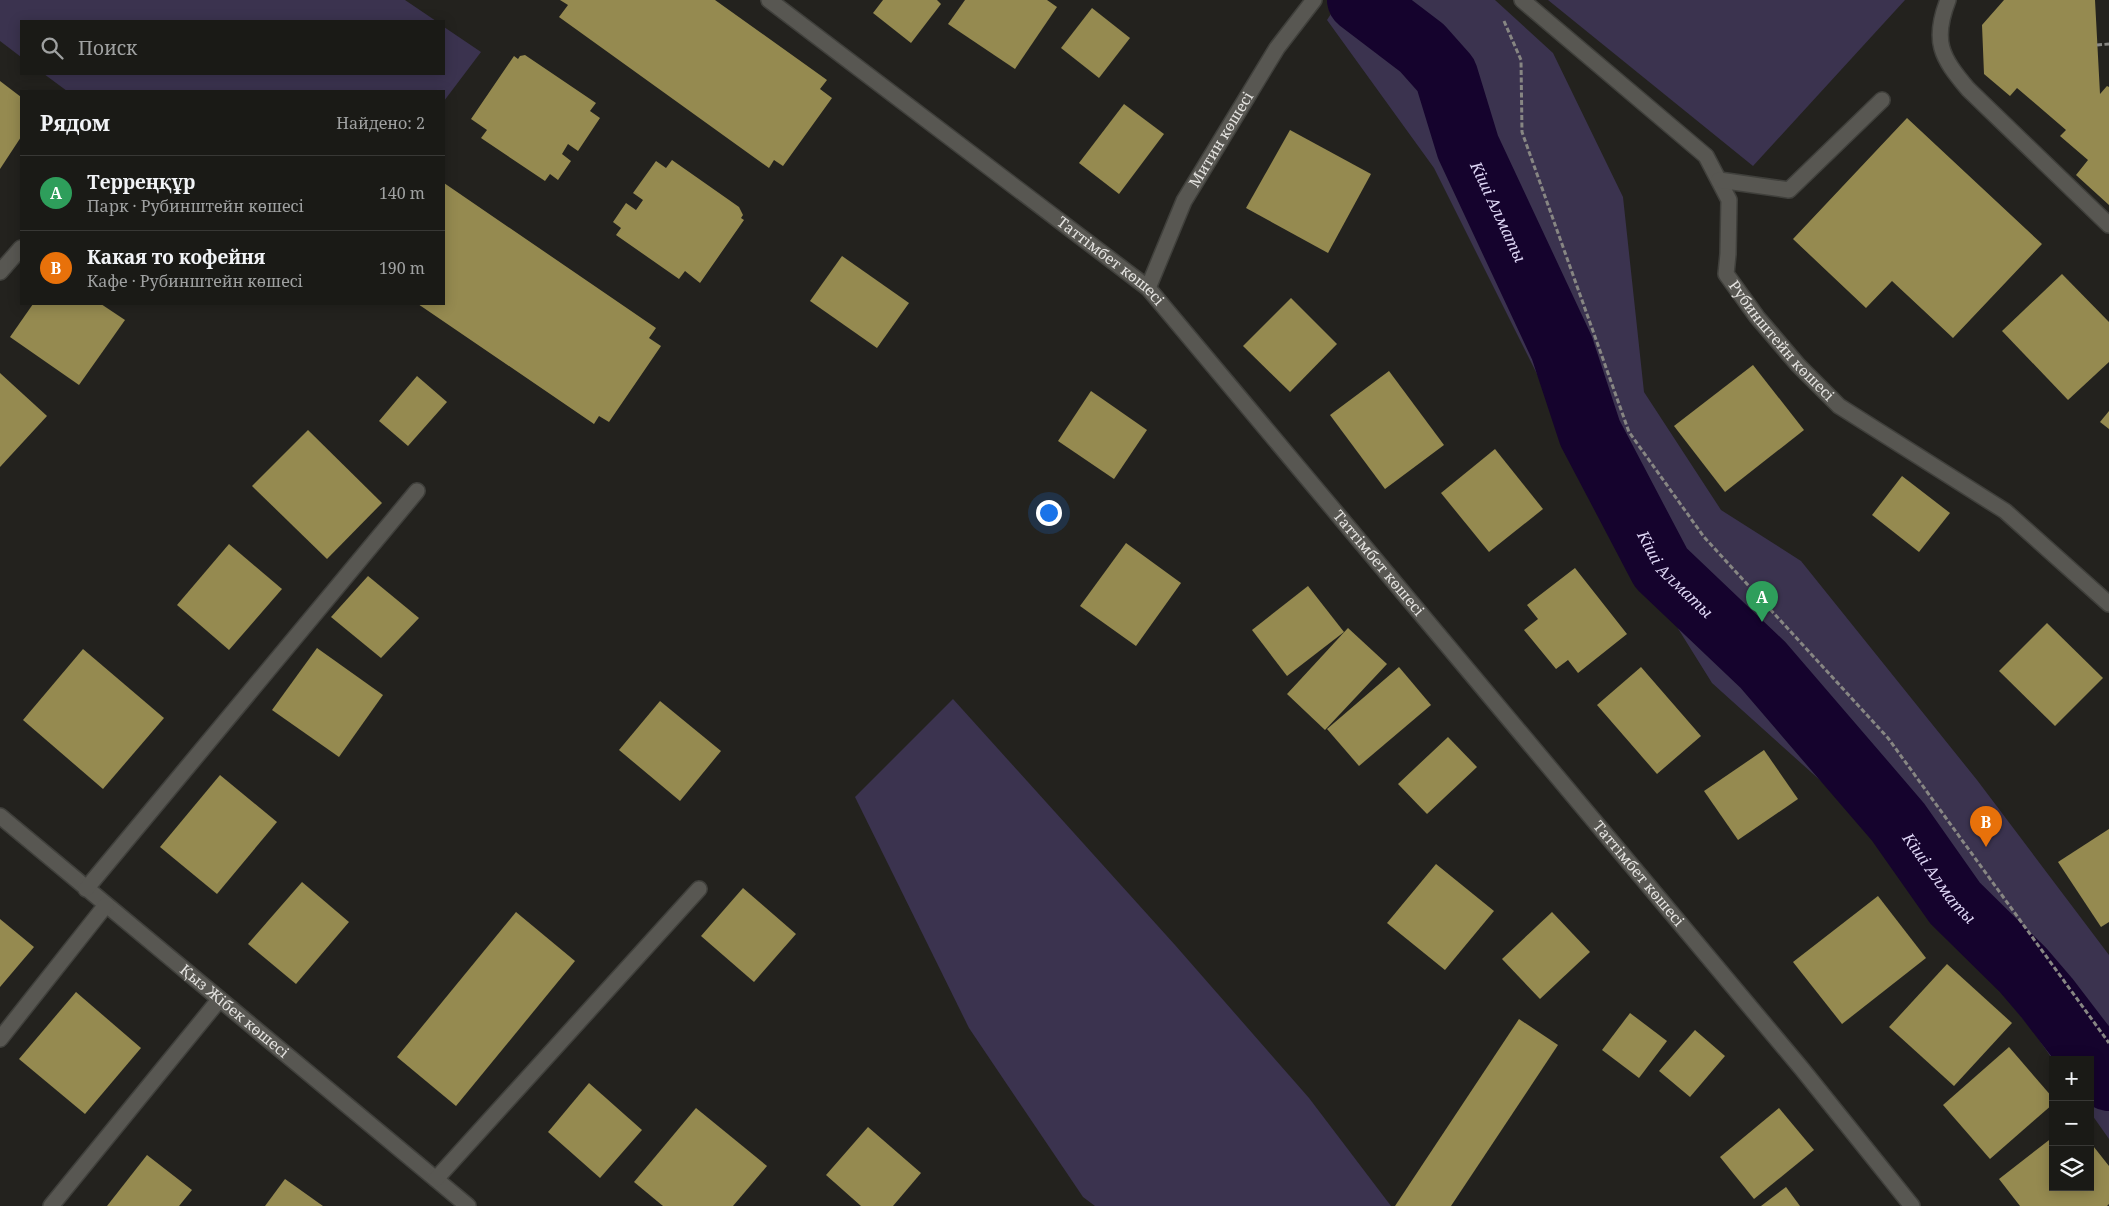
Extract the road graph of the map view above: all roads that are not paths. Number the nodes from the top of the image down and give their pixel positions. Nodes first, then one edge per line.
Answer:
1 (768, 0) edge
2 (1314, 0) edge
3 (1522, 0) edge
4 (1948, 0) edge
5 (1882, 100) dead end
6 (1719, 180) junction
7 (2109, 225) edge
8 (20, 249) edge
9 (0, 272) edge
10 (1148, 288) junction
11 (417, 491) dead end
12 (2109, 604) edge
13 (0, 816) edge
14 (86, 889) junction
15 (699, 889) dead end
16 (106, 905) junction
17 (220, 1000) junction
18 (0, 1039) edge
19 (436, 1179) junction
20 (51, 1206) edge
21 (468, 1206) edge
22 (1912, 1206) edge

1 - 10 street, Таттімбет көшесі
2 - 10 street, Митин көшесі
3 - 6 street, Рубинштейн көшесі
4 - 7 street
5 - 6 street
6 - 12 street, Рубинштейн көшесі
8 - 9 street
10 - 22 street, Таттімбет көшесі
11 - 14 street
13 - 14 street, Қыз Жібек көшесі
14 - 16 street, Қыз Жібек көшесі
15 - 19 street
16 - 17 street, Қыз Жібек көшесі
16 - 18 street
17 - 19 street, Қыз Жібек көшесі
17 - 20 street
19 - 21 street, Қыз Жібек көшесі

